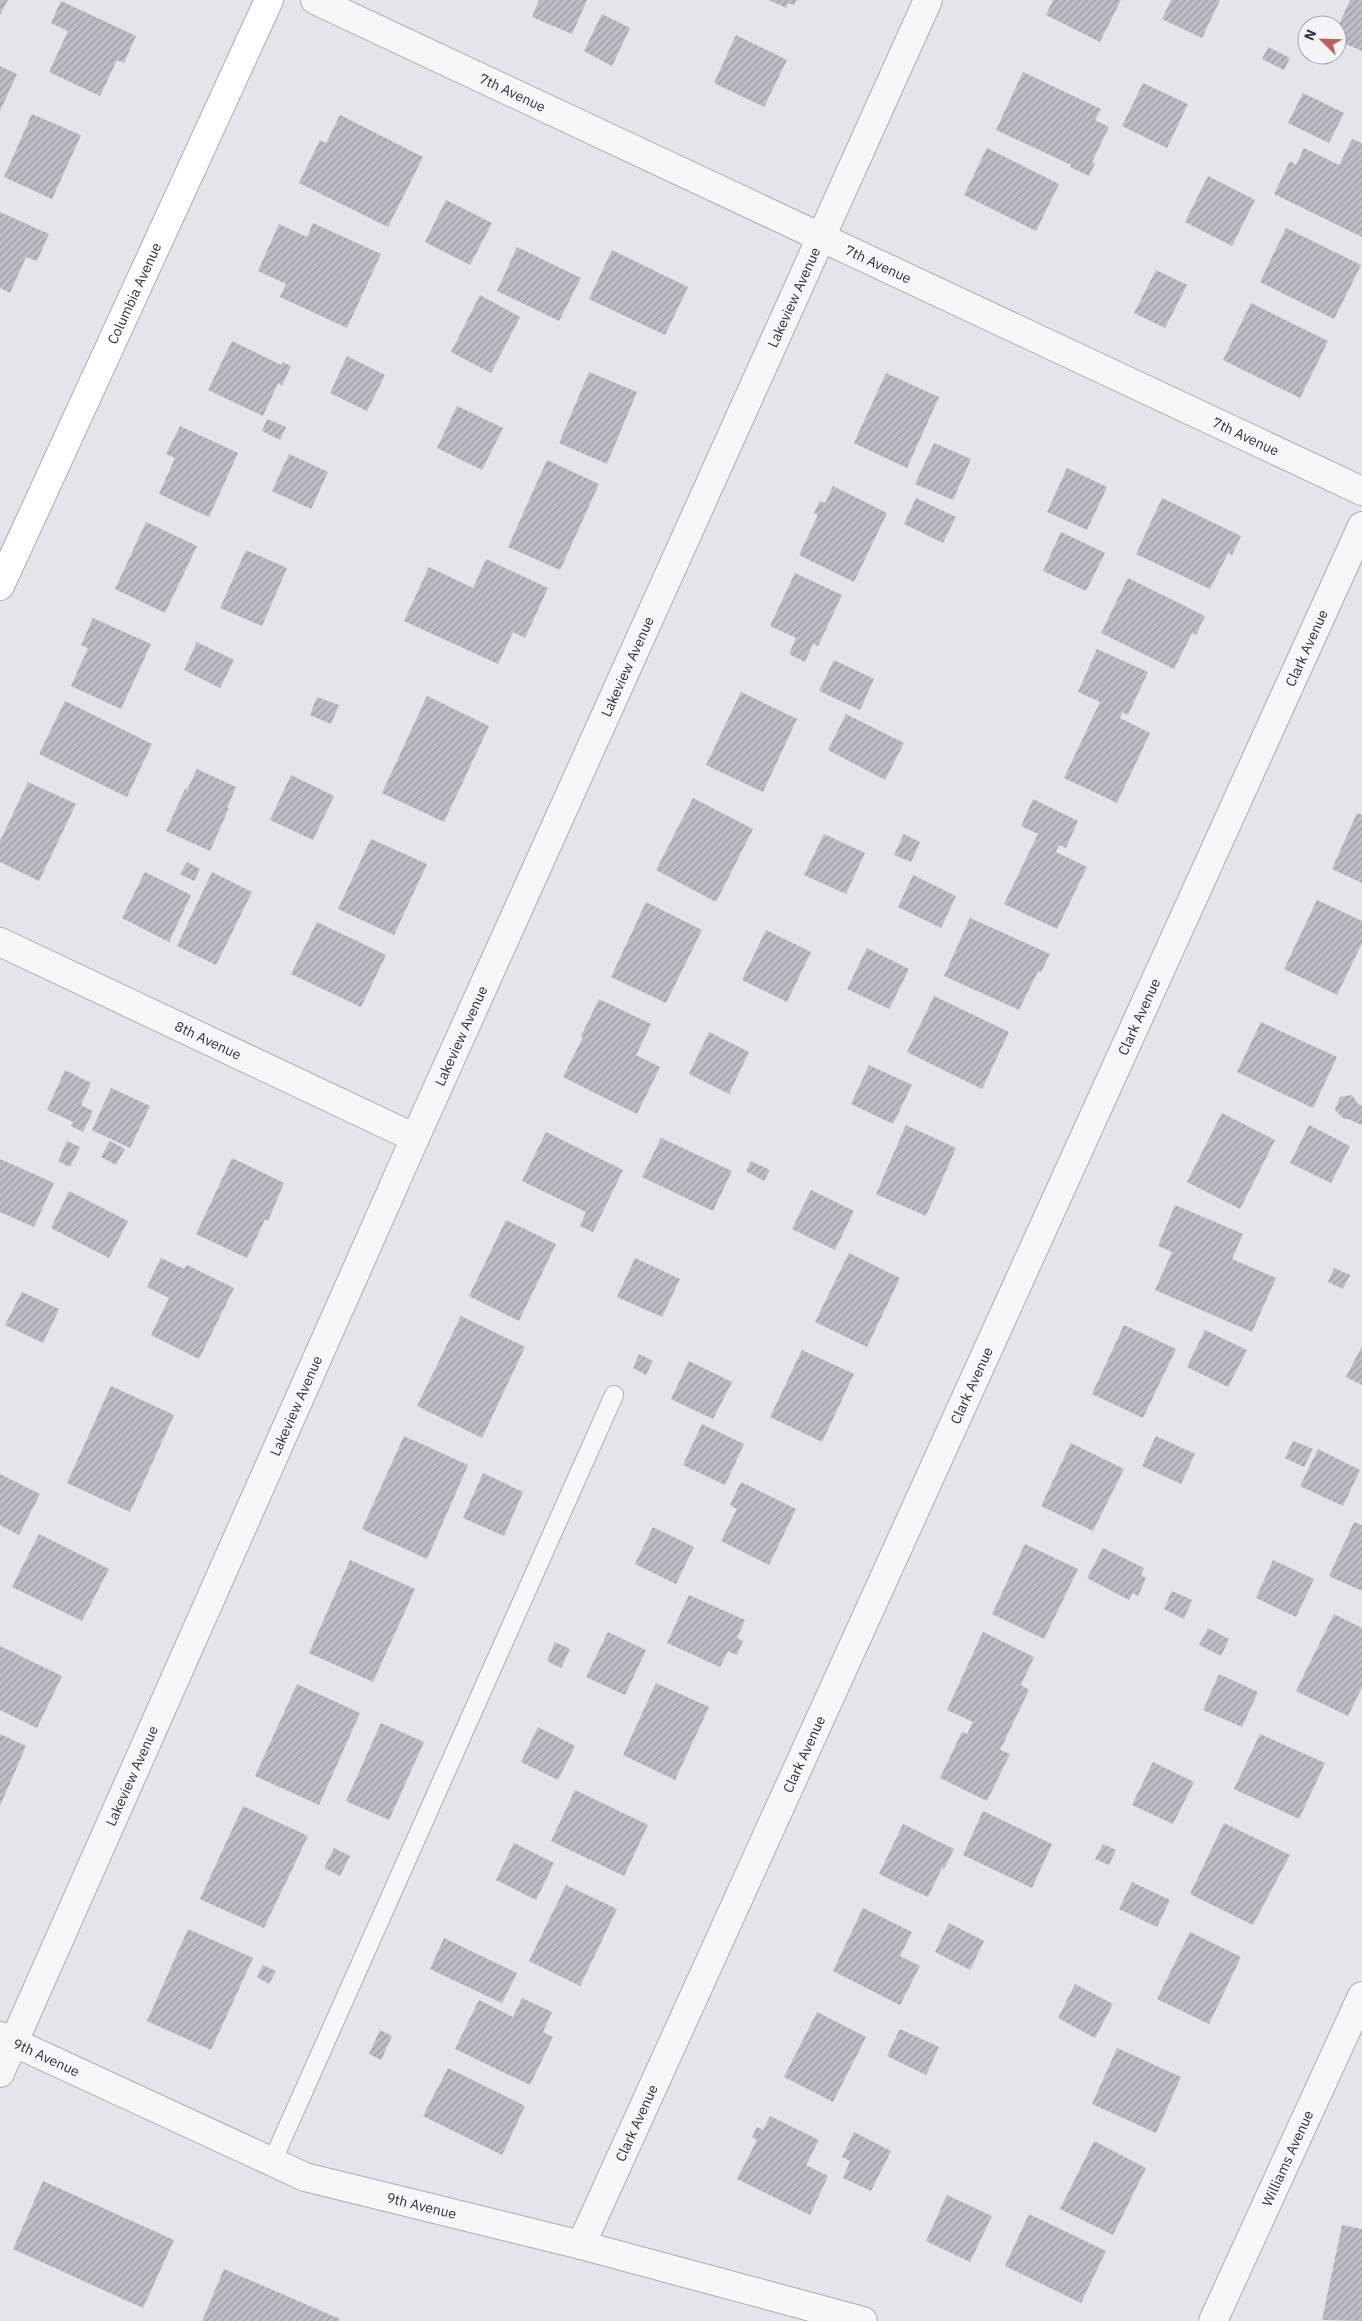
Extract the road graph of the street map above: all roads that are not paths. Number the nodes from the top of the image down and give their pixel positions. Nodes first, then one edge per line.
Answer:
1 (269, 0) edge
2 (315, 0) edge
3 (928, 0) edge
4 (820, 237) junction
5 (1362, 491) edge
6 (1362, 526) edge
7 (0, 586) edge
8 (0, 942) edge
9 (415, 1138) junction
10 (614, 1395) dead end
11 (1362, 1996) edge
12 (7, 2040) edge
13 (0, 2073) edge
14 (272, 2162) junction
15 (581, 2245) junction
16 (863, 2321) edge
17 (1213, 2321) edge

1 - 7 street, Columbia Avenue
2 - 4 street, 7th Avenue
3 - 4 street, Lakeview Avenue
4 - 5 street, 7th Avenue
4 - 9 street, Lakeview Avenue
6 - 15 street, Clark Avenue
8 - 9 street, 8th Avenue
9 - 12 street, Lakeview Avenue
10 - 14 lane
11 - 17 street, Williams Avenue
12 - 13 street, Lakeview Avenue
12 - 14 street, 9th Avenue
14 - 15 street, 9th Avenue
15 - 16 street, 9th Avenue

